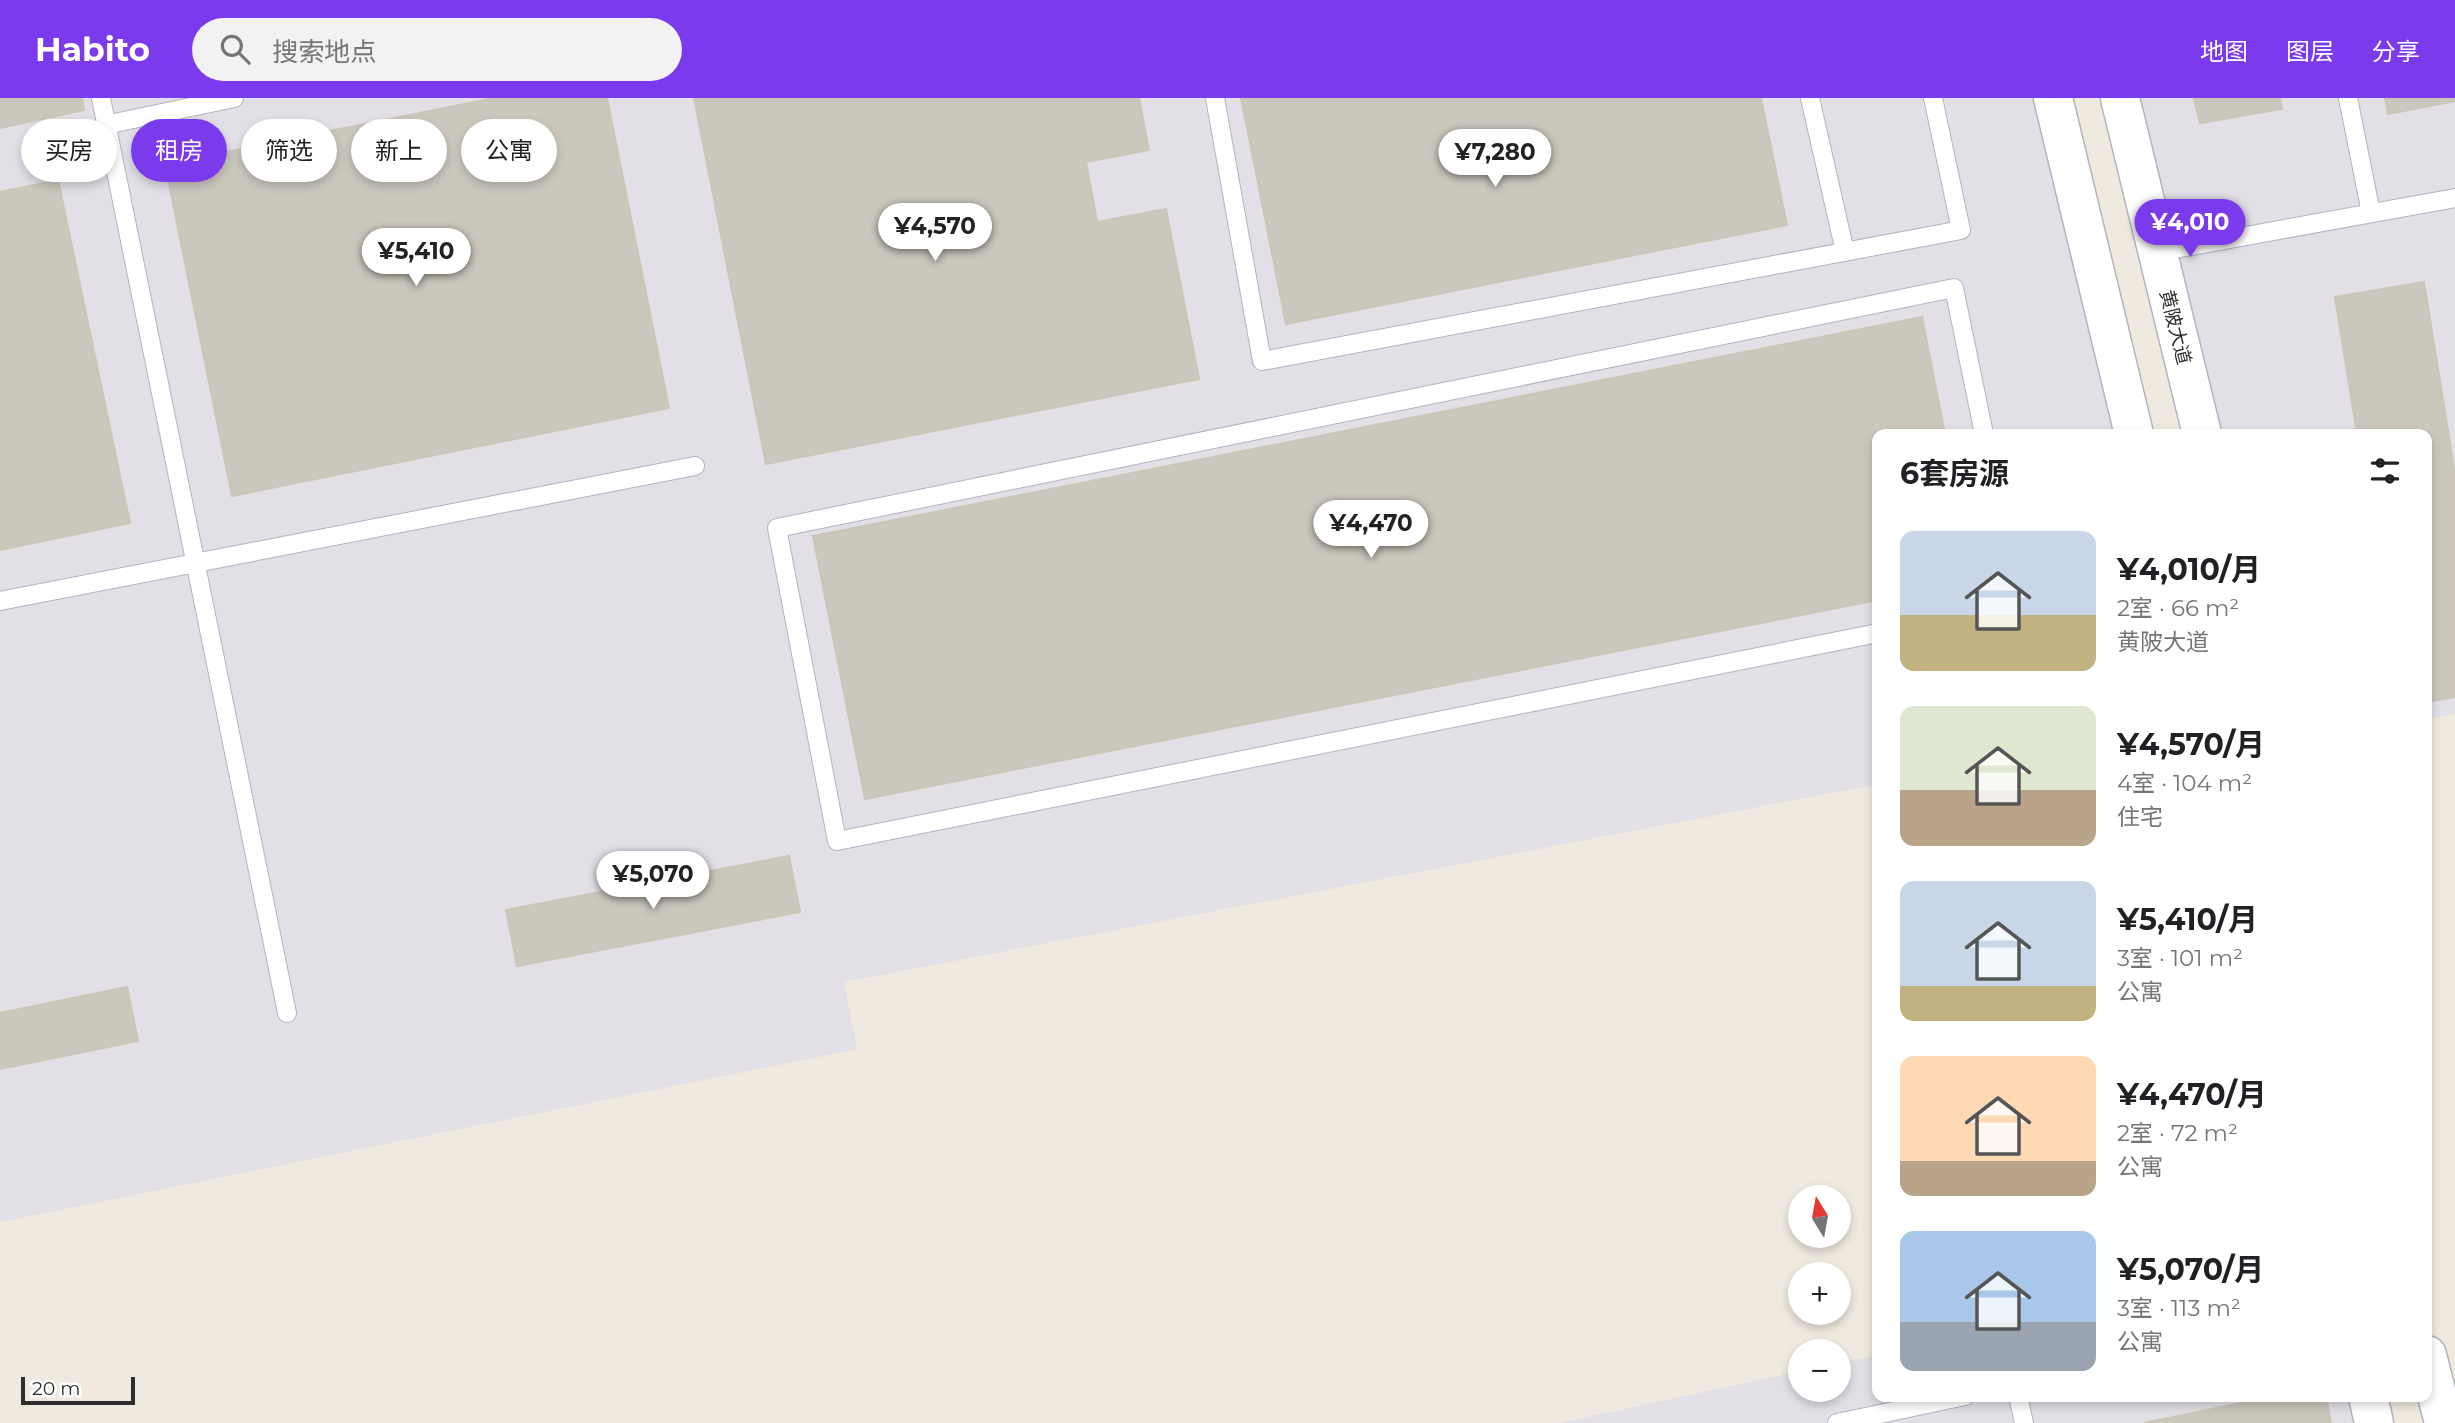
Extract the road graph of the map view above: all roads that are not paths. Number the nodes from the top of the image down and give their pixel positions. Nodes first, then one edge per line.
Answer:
1 (101, 98) edge
2 (234, 98) edge
3 (1215, 98) edge
4 (1810, 98) edge
5 (1933, 98) edge
6 (2053, 98) edge
7 (2120, 98) edge
8 (2348, 98) edge
9 (104, 119) edge
10 (117, 122) edge
11 (117, 182) edge
12 (2455, 198) edge
13 (2371, 213) junction
14 (1846, 252) junction
15 (2158, 252) junction
16 (1983, 429) edge
17 (2133, 429) edge
18 (2201, 429) edge
19 (695, 466) dead end
20 (195, 563) junction
21 (0, 601) edge
22 (1872, 635) edge
23 (287, 1013) dead end
24 (2432, 1375) edge
25 (1937, 1402) edge
26 (2019, 1402) edge
27 (2369, 1402) edge
28 (1837, 1423) edge
29 (2024, 1423) edge
30 (2374, 1423) edge
31 (2444, 1423) edge

1 - 9 lane
2 - 10 lane
3 - 14 lane
4 - 14 lane
5 - 14 lane
6 - 17 street
7 - 15 street, 黄陂大道
8 - 13 lane
11 - 20 lane
12 - 13 lane
13 - 15 lane
15 - 18 street, 黄陂大道
16 - 22 lane
19 - 20 lane
20 - 21 lane
20 - 23 lane
24 - 31 street
25 - 28 lane
26 - 29 lane
27 - 30 street

